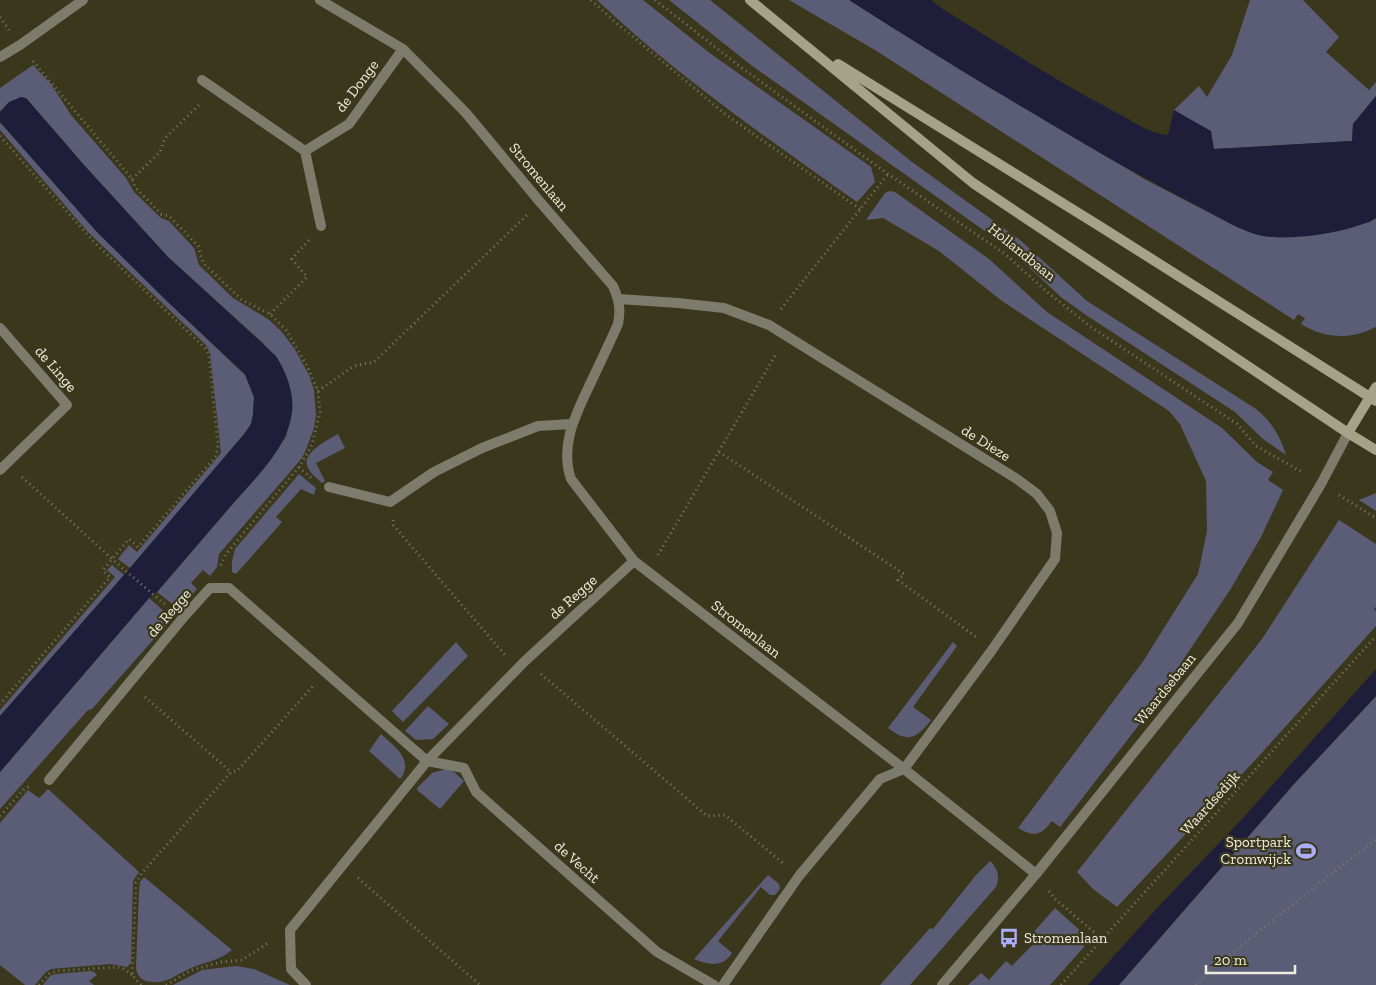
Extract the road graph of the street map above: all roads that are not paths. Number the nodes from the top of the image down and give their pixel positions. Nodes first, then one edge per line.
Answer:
1 (83, 0) edge
2 (320, 0) edge
3 (750, 0) edge
4 (805, 44) junction
5 (403, 50) junction
6 (0, 57) edge
7 (202, 80) dead end
8 (305, 151) junction
9 (322, 226) road end
10 (619, 299) junction
11 (0, 328) edge
12 (1376, 387) edge
13 (1373, 399) edge
14 (572, 424) junction
15 (1348, 433) junction
16 (1376, 450) edge
17 (3, 466) edge
18 (329, 487) dead end
19 (634, 561) junction
20 (427, 762) junction
21 (904, 769) junction
22 (49, 780) road end
23 (1036, 874) junction
24 (306, 985) edge
25 (714, 985) edge
26 (723, 985) edge
27 (942, 985) edge

1 - 6 street
2 - 5 street, Stromenlaan
3 - 4 main road, Hollandbaan
4 - 13 main road, Hollandbaan
4 - 15 main road, Hollandbaan
5 - 8 street, de Donge
5 - 10 street, Stromenlaan
7 - 8 street
8 - 9 street
10 - 14 street, Stromenlaan
10 - 21 street, de Dieze
11 - 17 street, de Linge
12 - 13 main road, Waardsebaan
13 - 15 main road, Waardsebaan
14 - 18 street
14 - 19 street, Stromenlaan
15 - 16 main road, Hollandbaan
15 - 23 street, Waardsebaan
19 - 20 street, de Regge
19 - 21 street, Stromenlaan
20 - 22 street, de Regge
20 - 24 street, de Regge
20 - 25 street, de Vecht
21 - 23 street, Stromenlaan
21 - 26 street
23 - 27 street, Waardsebaan

